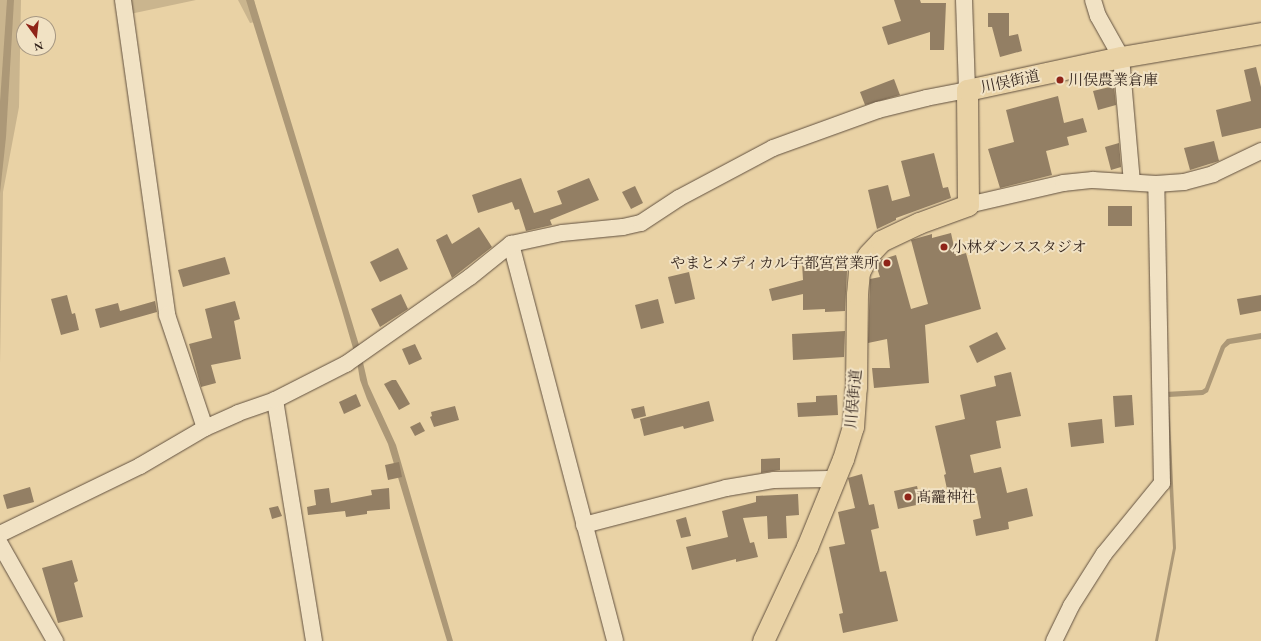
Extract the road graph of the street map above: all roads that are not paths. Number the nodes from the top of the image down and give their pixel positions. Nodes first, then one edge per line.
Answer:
1 (123, 0) edge
2 (964, 0) edge
3 (1092, 0) edge
4 (1261, 33) edge
5 (1121, 57) junction
6 (966, 90) junction
7 (1261, 151) edge
8 (1132, 182) junction
9 (1156, 184) junction
10 (968, 205) junction
11 (511, 244) junction
12 (275, 400) junction
13 (205, 428) junction
14 (834, 481) junction
15 (584, 525) junction
16 (0, 534) edge
17 (0, 544) edge
18 (767, 639) edge
19 (55, 641) edge
20 (314, 641) edge
21 (615, 641) edge
22 (1054, 641) edge

1 - 13 street
2 - 6 street
3 - 5 street
4 - 5 main road, 川俣街道
5 - 6 main road, 川俣街道
5 - 8 street
6 - 10 main road, 川俣街道
6 - 11 street
7 - 9 street, 川俣街道
8 - 9 street, 川俣街道
8 - 10 street, 川俣街道
9 - 22 street
10 - 14 main road, 川俣街道
11 - 12 street
11 - 15 street
12 - 13 street
12 - 20 street
13 - 16 street
14 - 15 street
14 - 18 main road, 川俣街道
15 - 21 street
17 - 19 street

